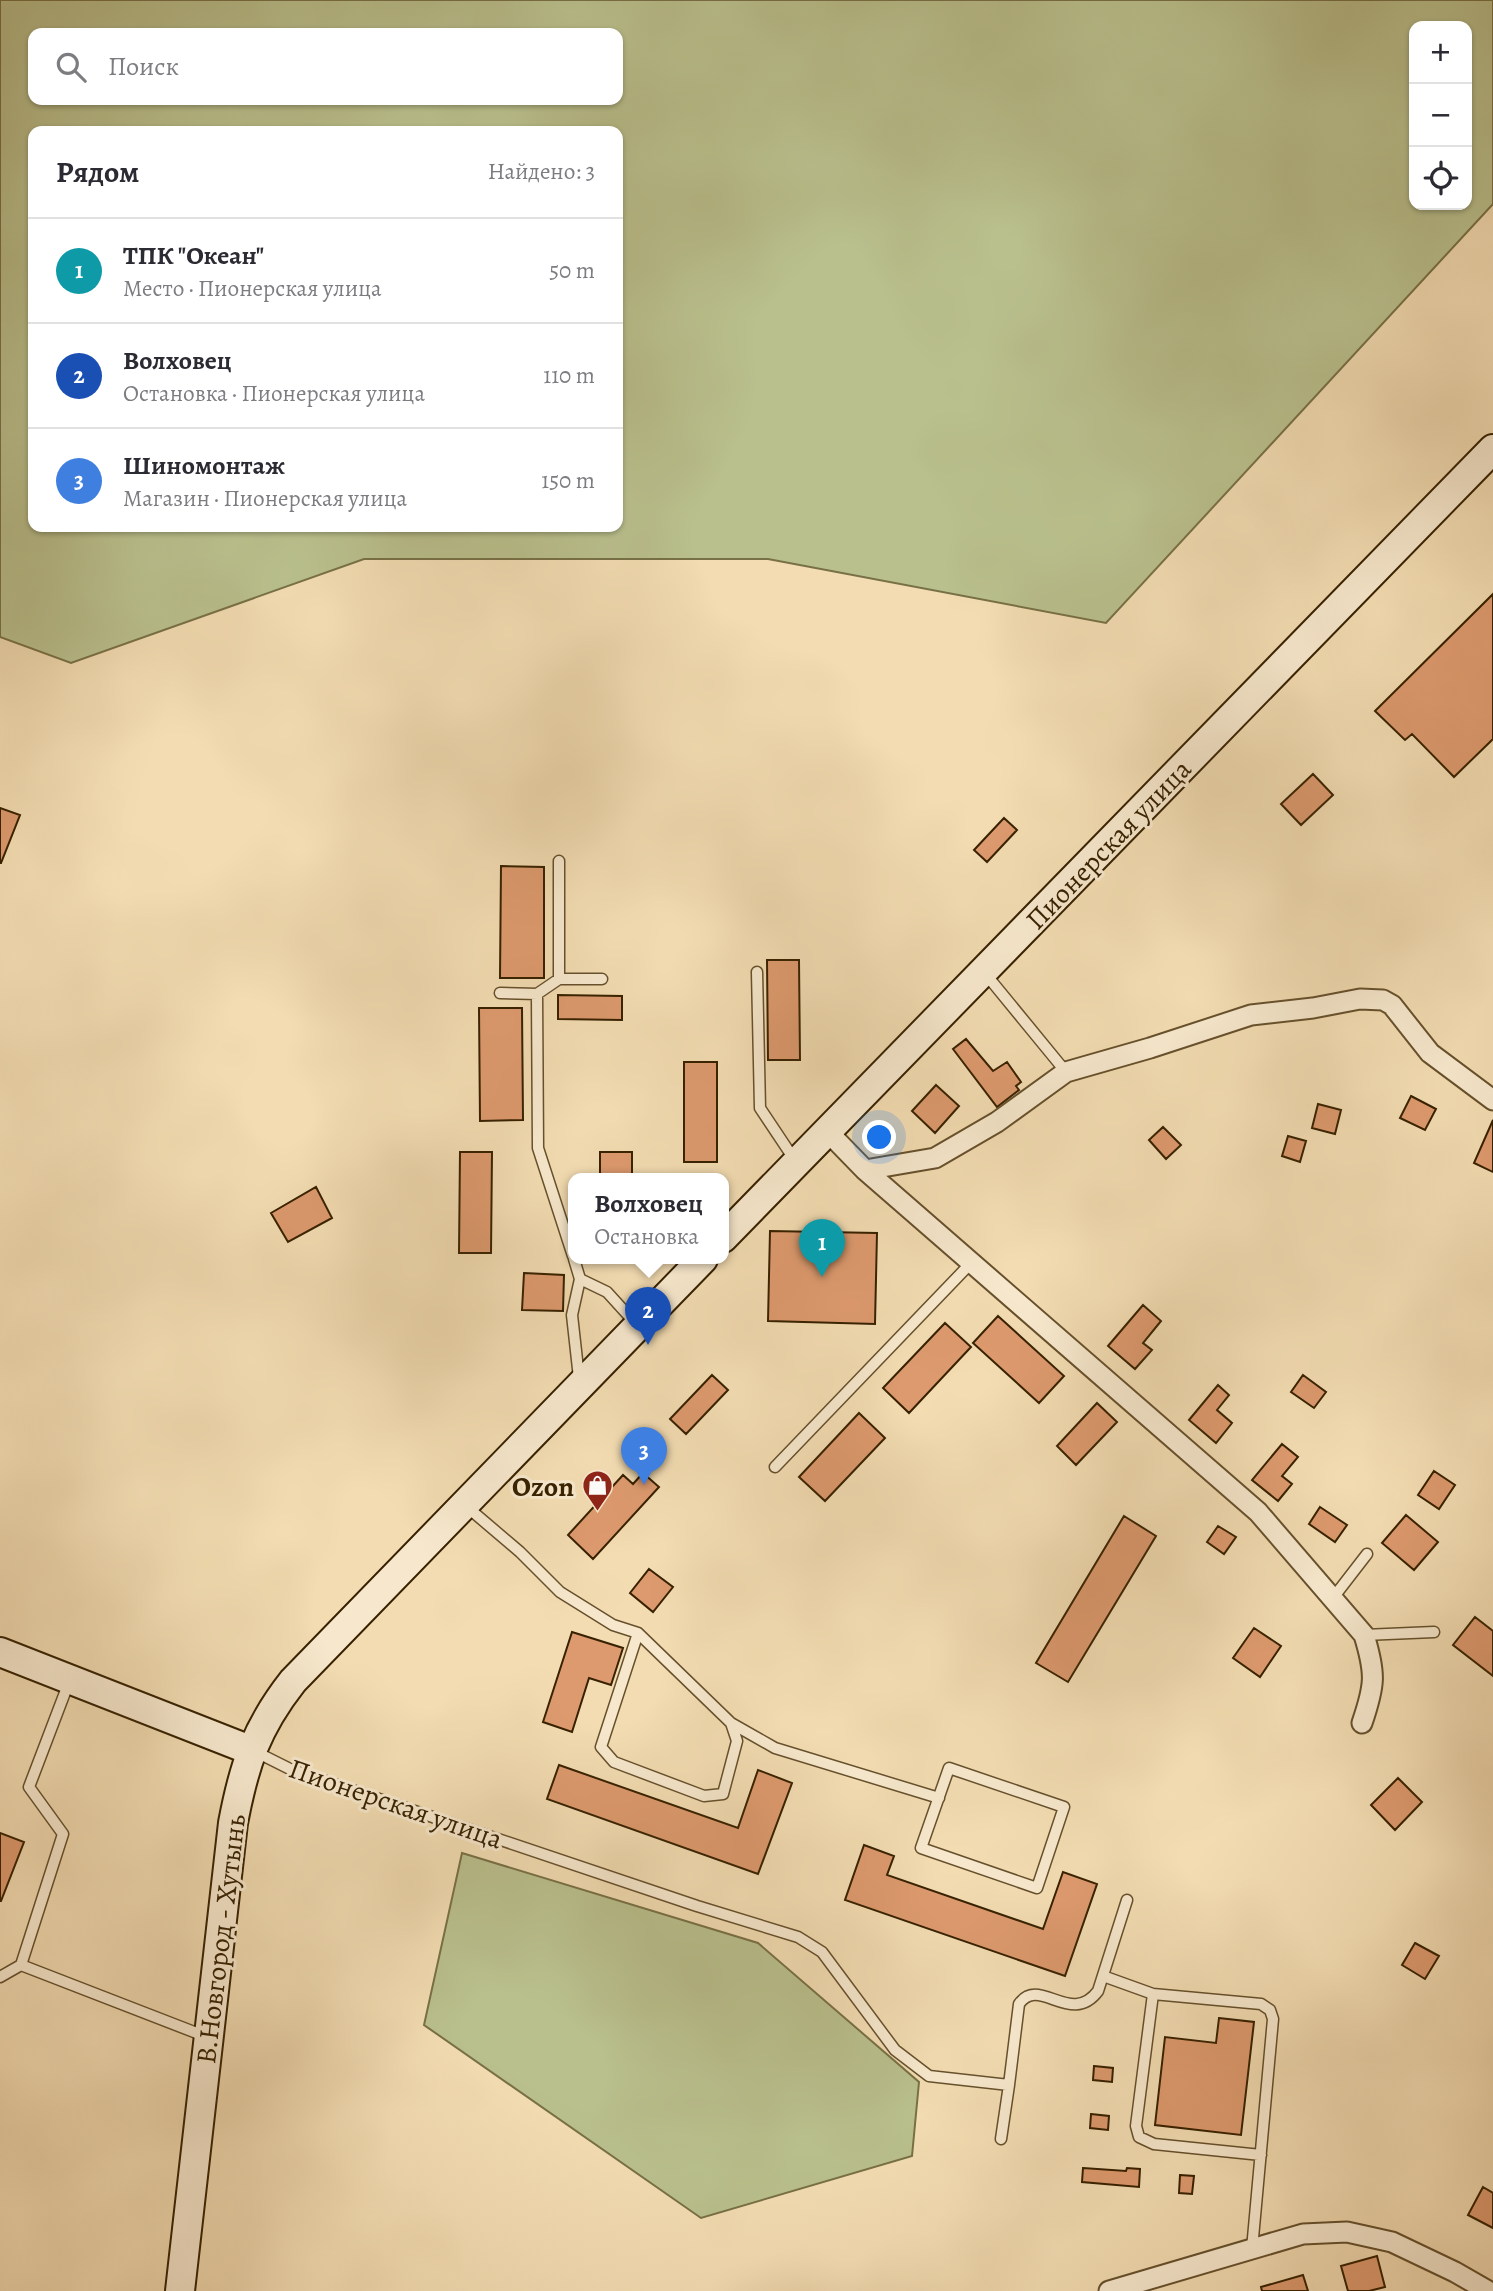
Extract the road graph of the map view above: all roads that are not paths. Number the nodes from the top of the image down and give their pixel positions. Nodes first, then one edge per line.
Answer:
1 (1488, 464) edge
2 (559, 861) dead end
3 (757, 972) dead end
4 (983, 972) junction
5 (559, 979) junction
6 (602, 979) dead end
7 (499, 993) dead end
8 (537, 994) junction
9 (1066, 1072) junction
10 (1493, 1100) edge
11 (828, 1132) junction
12 (796, 1163) junction
13 (865, 1170) junction
14 (729, 1232) edge
15 (568, 1242) edge
16 (971, 1263) junction
17 (575, 1264) edge
18 (698, 1264) edge
19 (580, 1279) junction
20 (638, 1326) junction
21 (580, 1385) junction
22 (775, 1467) dead end
23 (463, 1507) junction
24 (1367, 1554) dead end
25 (1333, 1598) junction
26 (1434, 1632) dead end
27 (638, 1633) junction
28 (1364, 1635) junction
29 (0, 1652) edge
30 (70, 1678) junction
31 (731, 1723) junction
32 (1362, 1723) dead end
33 (250, 1750) junction
34 (939, 1798) junction
35 (1128, 1900) dead end
36 (21, 1965) junction
37 (1103, 1976) junction
38 (0, 1977) edge
39 (1153, 1994) junction
40 (209, 2038) junction
41 (1009, 2085) junction
42 (1001, 2139) dead end
43 (1261, 2155) junction
44 (1252, 2249) junction
45 (180, 2291) edge
46 (1109, 2291) edge
47 (1488, 2291) edge

1 - 4 street, Пионерская улица
2 - 5 lane
3 - 12 lane
4 - 9 lane
4 - 11 street, Пионерская улица
5 - 6 lane
5 - 8 lane
7 - 8 lane
8 - 15 lane
9 - 10 street
9 - 13 street
11 - 12 street, Пионерская улица
11 - 13 street
12 - 14 street, Пионерская улица
13 - 16 street
16 - 22 lane
16 - 25 street
17 - 19 lane
18 - 20 street
19 - 20 lane
19 - 21 lane
20 - 21 street
21 - 23 street
23 - 27 lane
23 - 33 street, В.Новгород - Хутынь
24 - 25 lane
25 - 28 street
26 - 28 lane
27 - 31 lane
27 - 31 lane
28 - 32 street
29 - 30 street, Пионерская улица
30 - 33 street, Пионерская улица
30 - 36 lane
31 - 34 lane
33 - 40 street, В.Новгород - Хутынь
33 - 41 lane, Пионерская улица
34 - 34 lane
35 - 37 lane
36 - 38 lane
36 - 40 lane
37 - 39 lane
37 - 41 lane
39 - 43 lane
39 - 43 lane
40 - 45 street, В.Новгород - Хутынь
41 - 42 lane
43 - 44 lane
44 - 46 street
44 - 47 street

